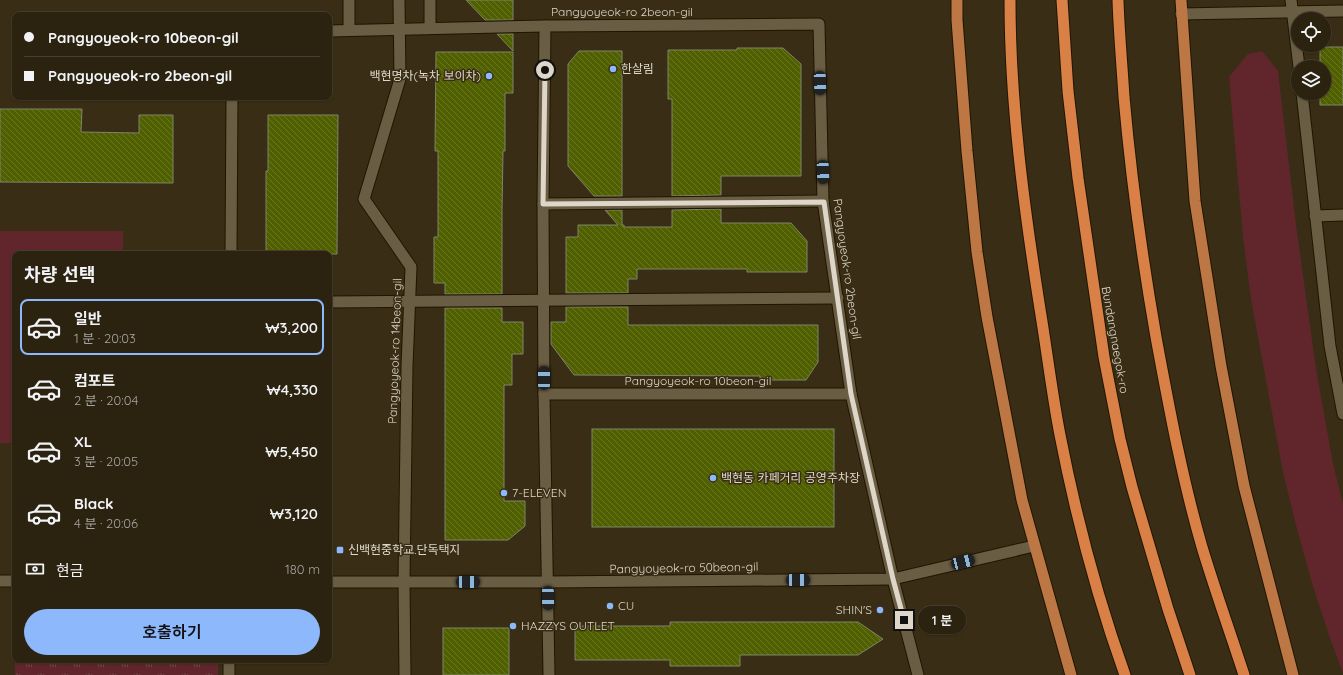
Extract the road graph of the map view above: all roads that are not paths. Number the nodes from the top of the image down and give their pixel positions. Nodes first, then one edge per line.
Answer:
1 (349, 0) edge
2 (398, 0) edge
3 (430, 0) edge
4 (957, 0) edge
5 (1010, 0) edge
6 (1062, 0) edge
7 (1118, 0) edge
8 (1180, 0) edge
9 (1291, 0) edge
10 (1343, 11) edge
11 (1291, 12) edge
12 (1293, 12) joint
13 (1181, 14) junction
14 (545, 26) junction
15 (430, 28) junction
16 (349, 30) junction
17 (394, 30) junction
18 (332, 31) edge
19 (232, 100) edge
20 (1303, 100) edge
21 (824, 202) junction
22 (543, 204) junction
23 (1343, 215) edge
24 (1315, 216) junction
25 (231, 251) edge
26 (838, 298) junction
27 (544, 301) junction
28 (332, 302) edge
29 (410, 302) junction
30 (544, 394) junction
31 (851, 394) junction
32 (1343, 414) edge
33 (1034, 546) junction
34 (893, 579) junction
35 (0, 580) edge
36 (12, 581) edge
37 (332, 582) edge
38 (404, 582) junction
39 (547, 582) junction
40 (229, 663) edge
41 (229, 675) edge
42 (405, 675) edge
43 (549, 675) edge
44 (918, 675) edge
45 (1071, 675) edge
46 (1125, 675) edge
47 (1190, 675) edge
48 (1244, 675) edge
49 (1293, 675) edge

1 - 16 street
2 - 17 street, Pangyoyeok-ro 14beon-gil
3 - 15 street
4 - 33 main road
5 - 46 highway
6 - 47 highway, Bundangnaegok-ro
7 - 48 highway
8 - 13 main road
9 - 12 street
10 - 12 street
11 - 13 street
13 - 49 main road
14 - 15 street, Pangyoyeok-ro 2beon-gil
14 - 21 street, Pangyoyeok-ro 2beon-gil
14 - 22 street
15 - 17 street, Pangyoyeok-ro 2beon-gil
16 - 17 street, Pangyoyeok-ro 2beon-gil
16 - 18 street, Pangyoyeok-ro 2beon-gil
17 - 29 street, Pangyoyeok-ro 14beon-gil
19 - 25 street
20 - 24 street
21 - 22 street
21 - 26 street, Pangyoyeok-ro 2beon-gil
22 - 27 street
23 - 24 street
24 - 32 street
26 - 27 street
26 - 31 street, Pangyoyeok-ro 2beon-gil
27 - 29 street
27 - 30 street
28 - 29 street
29 - 38 street, Pangyoyeok-ro 14beon-gil
30 - 31 street, Pangyoyeok-ro 10beon-gil
30 - 39 street
31 - 34 street, Pangyoyeok-ro 2beon-gil
33 - 34 street, Pangyoyeok-ro 50beon-gil
33 - 45 main road
34 - 39 street, Pangyoyeok-ro 50beon-gil
34 - 44 street, Pangyoyeok-ro 2beon-gil
35 - 36 street
37 - 38 street, Pangyoyeok-ro 50beon-gil
38 - 39 street, Pangyoyeok-ro 50beon-gil
38 - 42 street, Pangyoyeok-ro 14beon-gil
39 - 43 street
40 - 41 street

